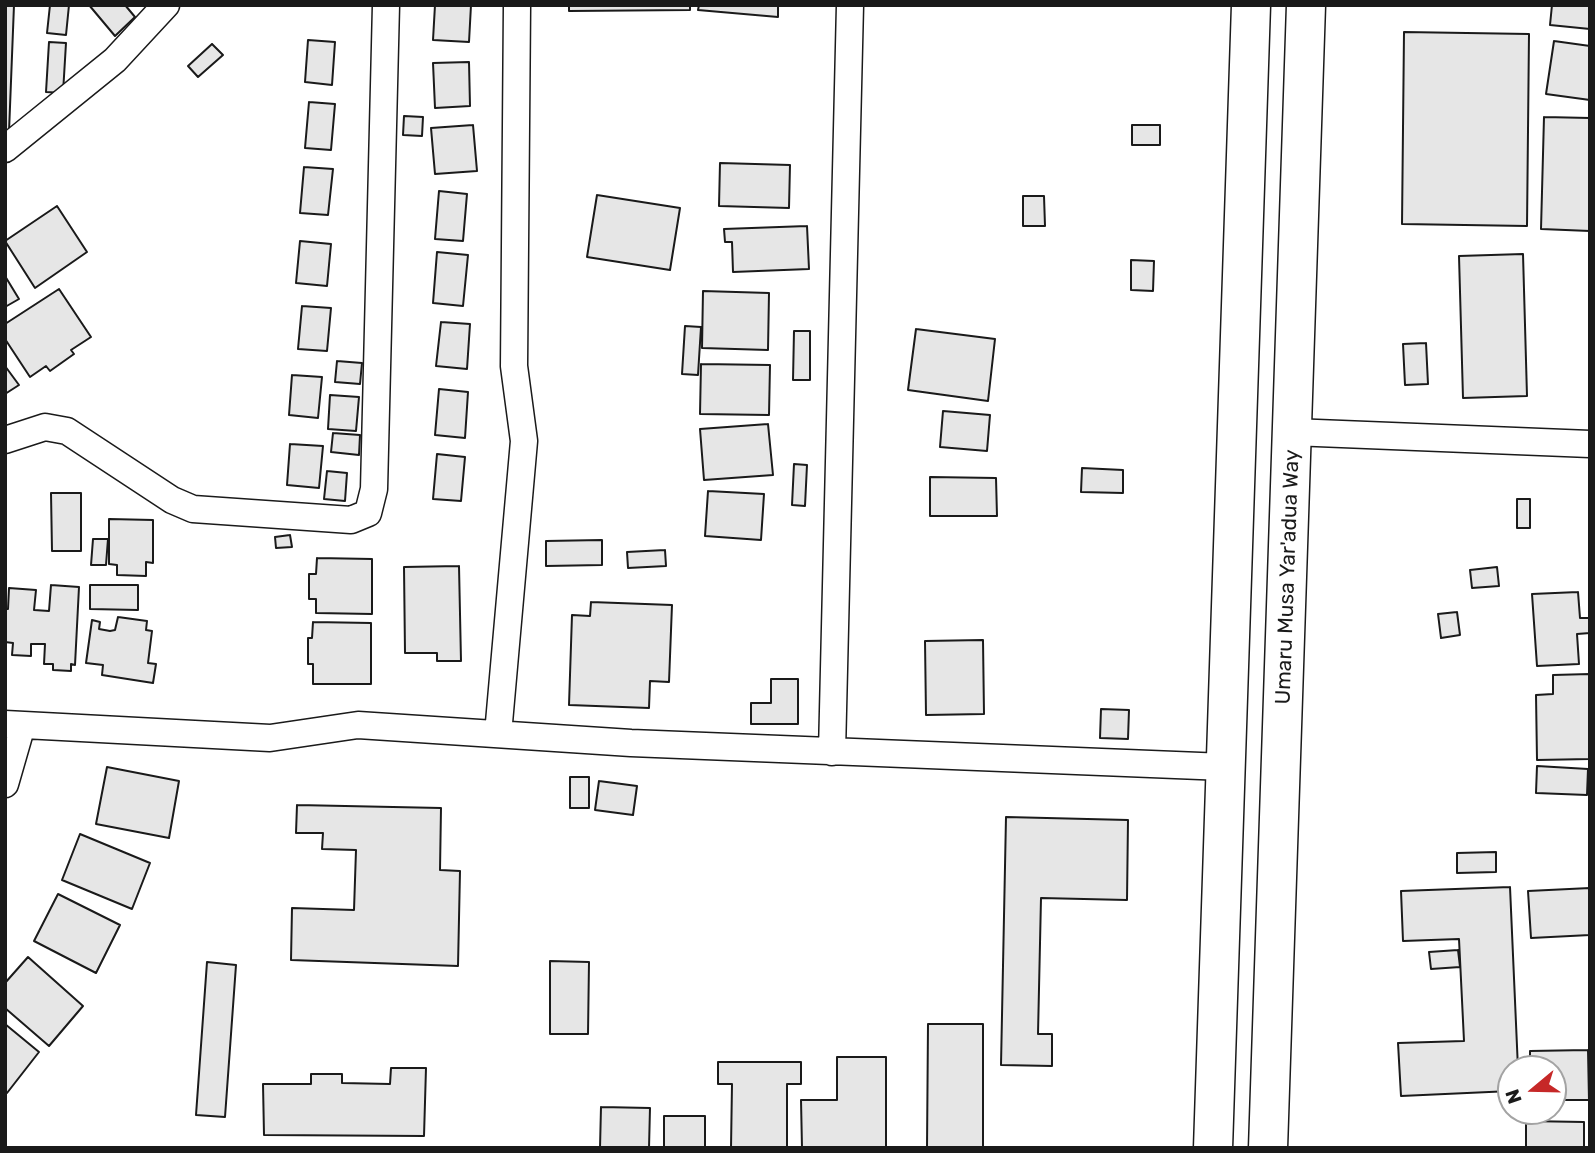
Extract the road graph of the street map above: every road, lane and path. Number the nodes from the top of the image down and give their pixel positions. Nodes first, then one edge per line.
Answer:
1 (166, 5) edge
2 (386, 5) edge
3 (517, 5) edge
4 (850, 5) edge
5 (1251, 5) edge
6 (1306, 5) edge
7 (5, 149) edge
8 (1292, 432) junction
9 (5, 440) edge
10 (1590, 444) edge
11 (14, 724) edge
12 (498, 734) junction
13 (832, 752) junction
14 (1226, 767) junction
15 (5, 784) edge
16 (1213, 1148) edge
17 (1268, 1148) edge

1 - 7 street
2 - 9 street
3 - 12 street
4 - 13 street
5 - 14 main road
6 - 8 main road, Umaru Musa Yar'adua Way
8 - 10 street
8 - 17 main road, Umaru Musa Yar'adua Way
11 - 12 street
11 - 15 street
12 - 13 street
13 - 14 street
14 - 16 main road

